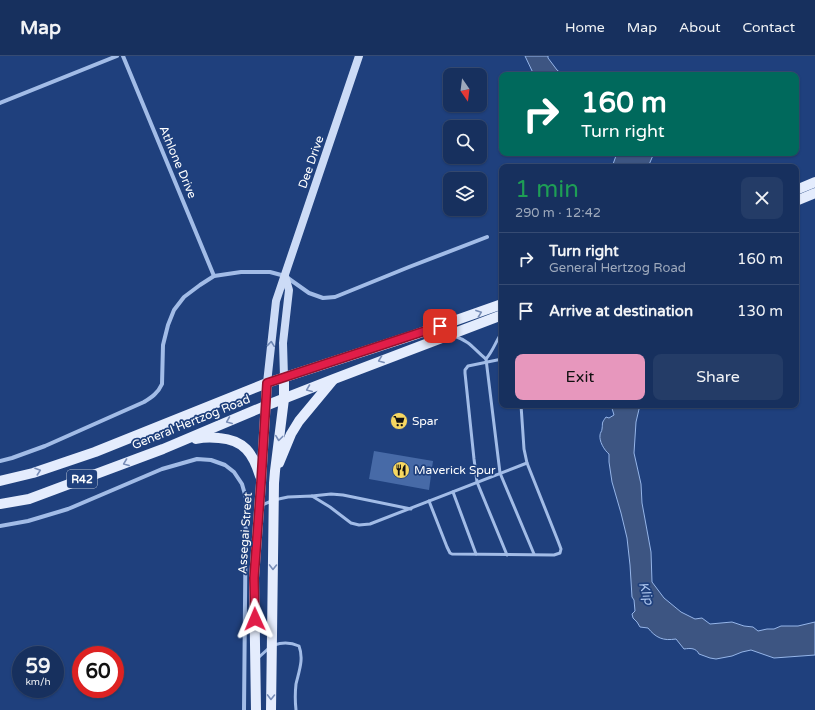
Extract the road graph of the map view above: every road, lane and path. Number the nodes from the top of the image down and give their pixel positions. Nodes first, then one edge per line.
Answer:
1 (117, 56) edge
2 (123, 56) edge
3 (359, 56) edge
4 (0, 103) edge
5 (815, 182) edge
6 (799, 189) edge
7 (815, 193) edge
8 (799, 200) edge
9 (487, 237) dead end
10 (214, 276) junction
11 (284, 276) junction
12 (499, 305) edge
13 (499, 316) edge
14 (448, 335) junction
15 (499, 337) edge
16 (499, 359) edge
17 (486, 360) junction
18 (284, 377) junction
19 (334, 378) junction
20 (267, 383) junction
21 (284, 399) junction
22 (265, 406) junction
23 (521, 408) edge
24 (176, 444) junction
25 (0, 461) edge
26 (527, 462) junction
27 (275, 472) junction
28 (500, 473) junction
29 (261, 480) junction
30 (0, 481) edge
31 (477, 482) junction
32 (453, 492) junction
33 (312, 496) junction
34 (274, 500) junction
35 (429, 501) junction
36 (0, 504) edge
37 (259, 507) junction
38 (411, 508) junction
39 (0, 526) edge
40 (476, 554) junction
41 (534, 554) junction
42 (507, 555) junction
43 (272, 646) junction
44 (256, 660) junction
45 (244, 710) edge
46 (256, 710) edge
47 (271, 710) edge
48 (296, 710) edge

1 - 4 street
2 - 10 street, Athlone Drive
3 - 11 street, Dee Drive
5 - 6 main road
7 - 8 main road
9 - 11 street
10 - 11 street
10 - 25 street
11 - 18 street, Dee Drive
20 -> 11 street, Dee Drive
18 -> 12 main road, General Hertzog Road / R42
13 - 14 main road, General Hertzog Road / R42
14 - 17 lane
14 -> 19 main road, General Hertzog Road / R42
15 - 17 lane
16 - 17 lane
17 - 28 lane
17 - 31 lane
18 - 20 main road, General Hertzog Road / R42
18 - 21 main road
19 -> 21 main road, General Hertzog Road / R42
19 - 27 main road
20 - 22 main road, Assegai Street
30 -> 20 main road, General Hertzog Road / R42
21 - 22 main road, General Hertzog Road / R42
21 -> 27 main road
22 -> 24 main road, General Hertzog Road / R42
22 - 29 main road, Assegai Street
23 - 26 lane
24 - 29 main road
24 -> 36 main road, General Hertzog Road / R42
26 - 28 lane
26 - 41 lane
27 - 34 main road
28 - 31 lane
28 - 41 lane
29 - 37 main road, Assegai Street
31 - 32 lane
31 - 42 lane
32 - 35 lane
32 - 40 lane
33 - 34 lane
33 - 38 lane
33 - 38 lane
34 - 37 lane
34 -> 43 main road
35 - 38 lane
35 - 40 lane
37 - 44 main road, Assegai Street
39 - 45 street
40 - 42 lane
41 - 42 lane
43 - 44 lane
43 -> 47 main road
43 - 48 lane
44 - 46 main road, Assegai Street

